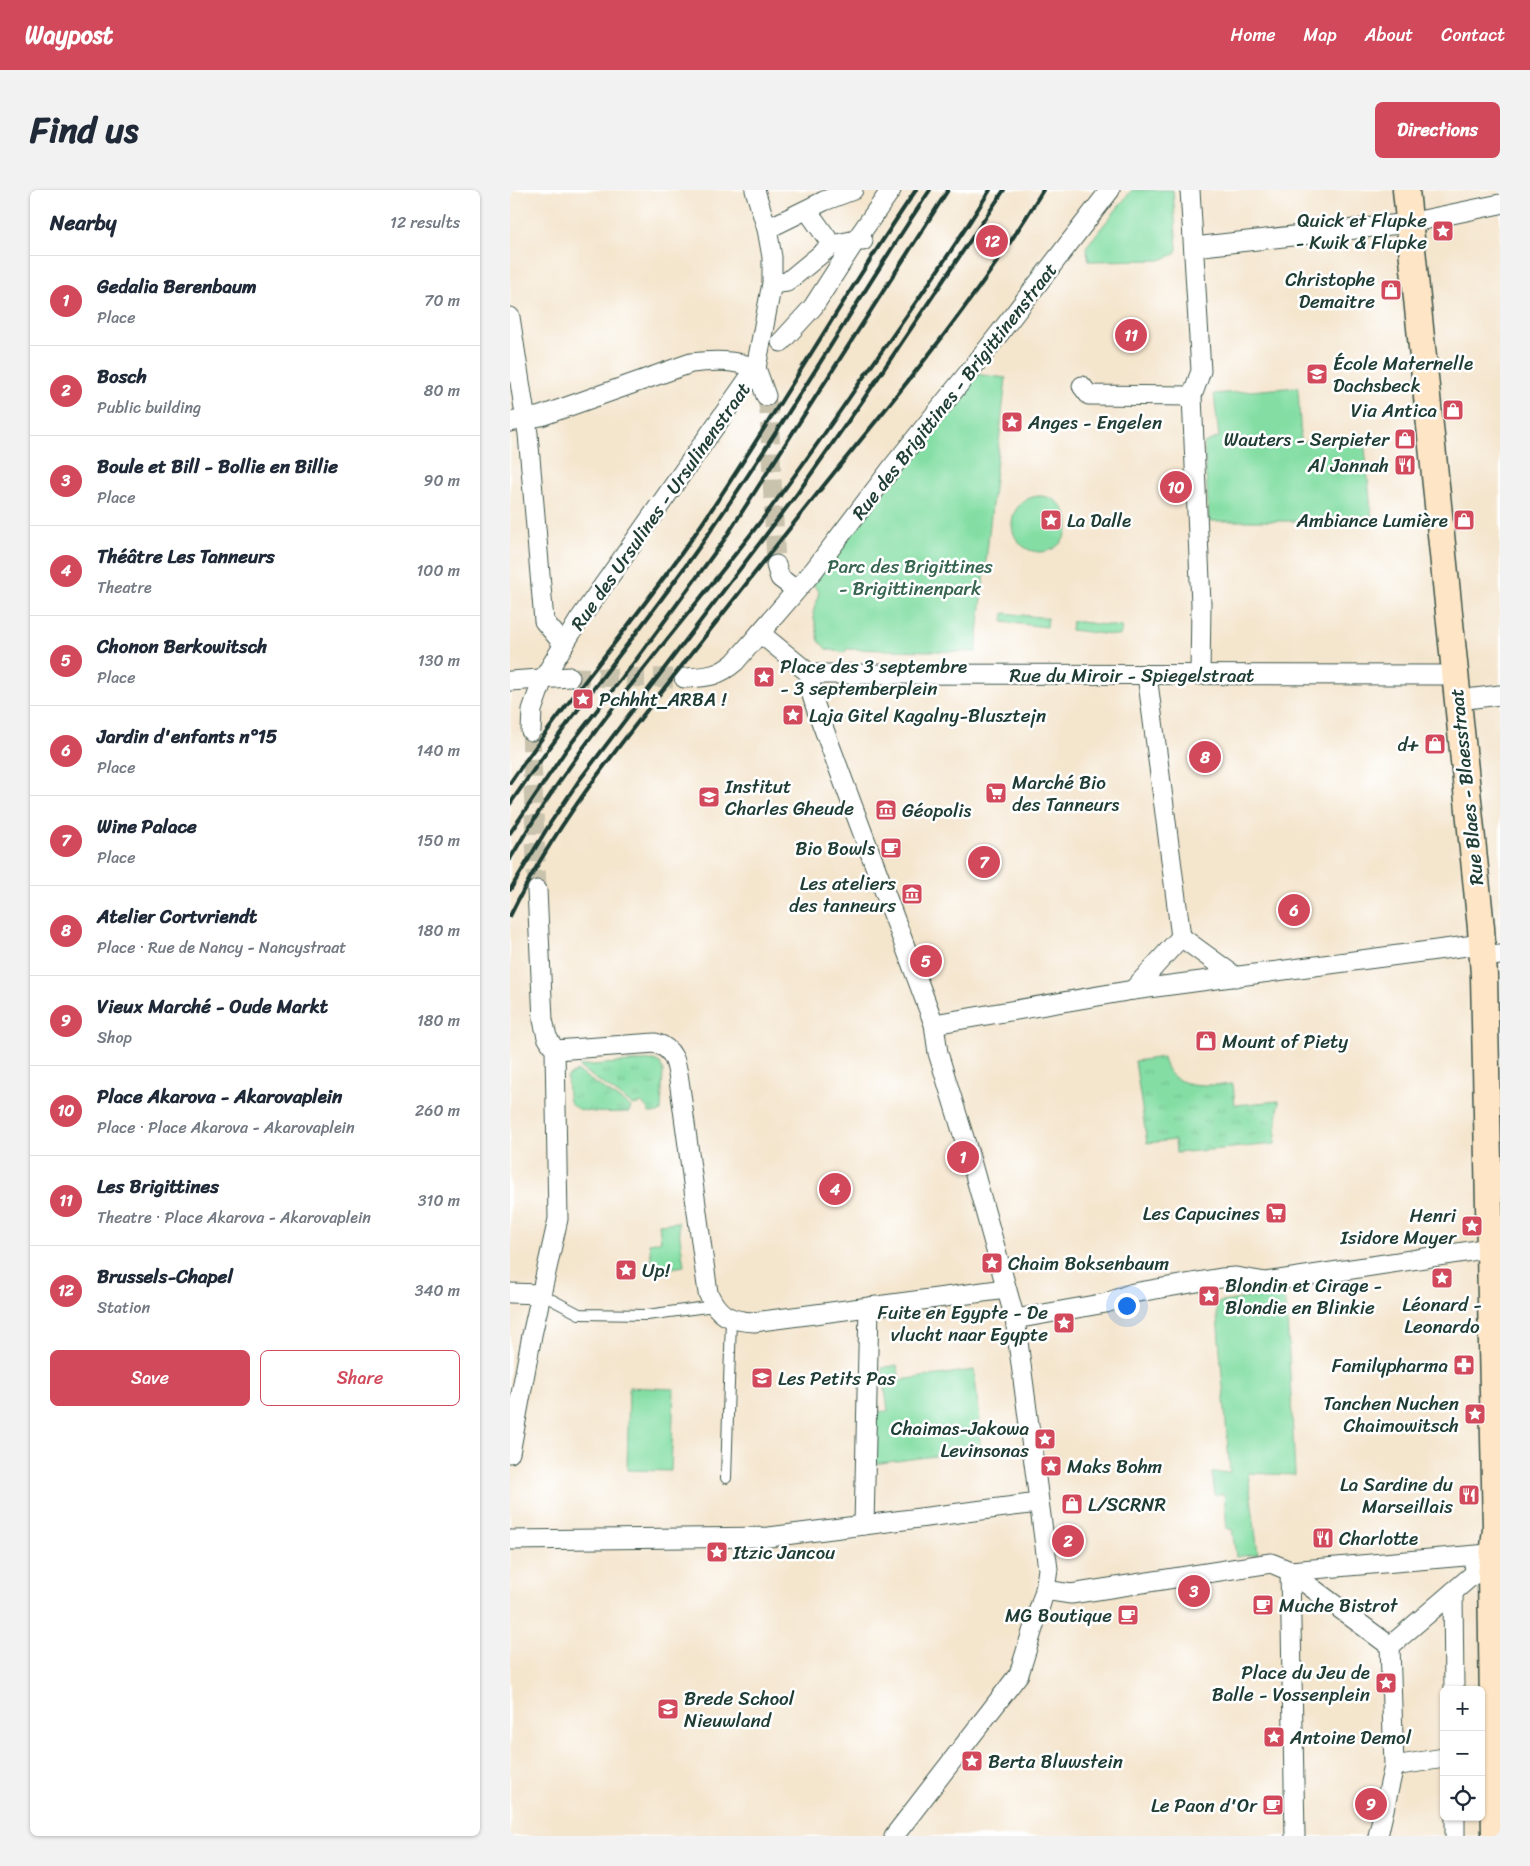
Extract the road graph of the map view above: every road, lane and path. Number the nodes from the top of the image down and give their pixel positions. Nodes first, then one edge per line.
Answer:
1 (755, 190) edge
2 (853, 190) edge
3 (891, 190) edge
4 (1110, 190) edge
5 (1190, 190) edge
6 (1406, 190) edge
7 (1500, 204) edge
8 (812, 217) dead end
9 (1409, 223) junction
10 (767, 229) junction
11 (862, 241) junction
12 (832, 245) junction
13 (1194, 247) junction
14 (779, 283) dead end
15 (510, 317) edge
16 (781, 342) dead end
17 (756, 368) junction
18 (1082, 386) dead end
19 (766, 396) tunnel mouth
20 (1192, 396) junction
21 (517, 420) edge
22 (776, 565) tunnel mouth
23 (796, 590) junction
24 (760, 633) junction
25 (564, 644) junction
26 (810, 674) junction
27 (1200, 675) junction
28 (1147, 676) junction
29 (570, 677) tunnel mouth
30 (684, 678) tunnel mouth
31 (543, 679) junction
32 (510, 682) edge
33 (1456, 688) junction
34 (1500, 695) edge
35 (531, 731) tunnel mouth
36 (537, 890) tunnel mouth
37 (1181, 936) junction
38 (1488, 952) edge
39 (1236, 977) junction
40 (1134, 990) junction
41 (934, 1024) junction
42 (555, 1050) junction
43 (1495, 1246) edge
44 (1006, 1288) junction
45 (510, 1293) edge
46 (541, 1294) junction
47 (869, 1307) junction
48 (721, 1312) junction
49 (1015, 1319) junction
50 (510, 1453) edge
51 (726, 1478) dead end
52 (1038, 1503) junction
53 (864, 1525) junction
54 (510, 1540) edge
55 (1485, 1563) edge
56 (1295, 1575) junction
57 (1045, 1590) junction
58 (1454, 1592) junction
59 (1390, 1646) junction
60 (1454, 1686) edge
61 (1440, 1759) edge
62 (1394, 1766) junction
63 (1455, 1821) edge
64 (894, 1836) edge
65 (1295, 1836) edge
66 (1378, 1836) edge
67 (1455, 1836) edge
68 (1495, 1836) edge

1 - 10 street
2 - 10 street
3 - 11 street
4 - 23 street, Rue des Brigittines - Brigittinenstraat
5 - 13 street
6 - 9 street, Rue Blaes - Blaesstraat
7 - 9 street
8 - 12 street
9 - 13 street
9 - 33 street, Rue Blaes - Blaesstraat
10 - 17 street
11 - 12 street
11 - 16 street
12 - 14 street
13 - 20 street
15 - 21 street
17 - 19 street
17 - 21 street
17 - 25 street, Rue des Ursulines - Ursulinenstraat
18 - 20 street
20 - 27 street
21 - 25 street
22 - 23 street
23 - 24 street, Rue des Brigittines - Brigittinenstraat
24 - 26 street
24 - 30 street, Rue des Brigittines - Brigittinenstraat
25 - 31 street, Rue des Ursulines - Ursulinenstraat
26 - 28 street, Rue du Miroir - Spiegelstraat
26 - 41 street
27 - 28 street, Rue du Miroir - Spiegelstraat
27 - 33 street, Rue du Miroir - Spiegelstraat
28 - 37 street
29 - 31 street
31 - 32 street
31 - 35 street, Rue des Ursulines - Ursulinenstraat
33 - 34 street, Rue du Miroir - Spiegelstraat
33 - 38 street, Rue Blaes - Blaesstraat
36 - 42 street
37 - 39 street
37 - 40 street
38 - 39 street
38 - 43 street, Rue Blaes - Blaesstraat
39 - 40 street
40 - 41 street
41 - 44 street
42 - 46 street
42 - 48 street
43 - 49 street
43 - 55 street, Rue Blaes - Blaesstraat
44 - 47 street
44 - 49 street
45 - 46 street
46 - 48 lane
46 - 50 street
47 - 48 street
47 - 53 street
48 - 51 lane
49 - 52 street
52 - 53 street
52 - 57 street
53 - 54 street
55 - 56 street
55 - 58 street
55 - 68 street, Rue Blaes - Blaesstraat
56 - 57 street
56 - 59 street
56 - 65 street
57 - 64 street
58 - 59 street
58 - 60 street
59 - 62 street
61 - 62 street
62 - 66 street
63 - 67 street

